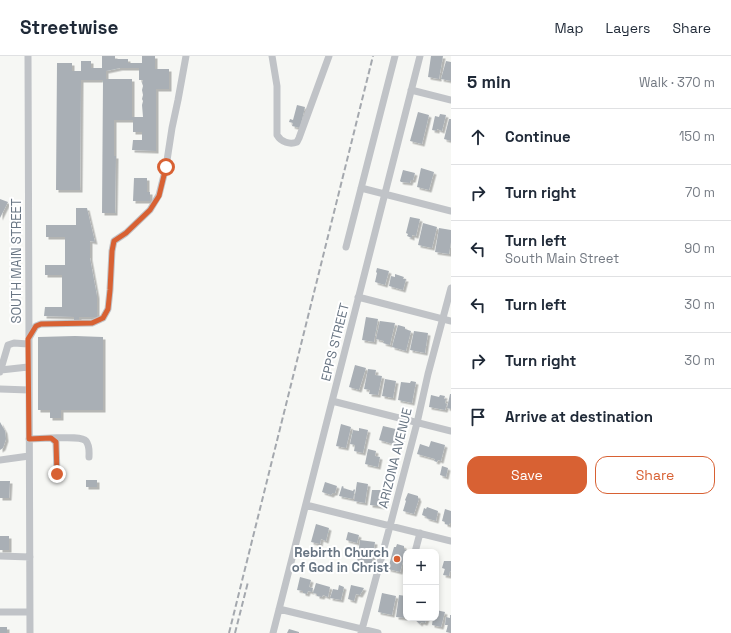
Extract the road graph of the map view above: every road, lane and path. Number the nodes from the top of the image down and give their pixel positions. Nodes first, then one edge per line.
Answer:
1 (28, 56) edge
2 (186, 56) edge
3 (272, 56) edge
4 (329, 56) edge
5 (395, 56) edge
6 (420, 56) edge
7 (411, 90) junction
8 (451, 100) edge
9 (361, 188) junction
10 (385, 194) junction
11 (451, 211) edge
12 (346, 247) dead end
13 (451, 288) edge
14 (358, 298) junction
15 (447, 320) edge
16 (28, 341) junction
17 (28, 367) junction
18 (0, 371) edge
19 (0, 389) edge
20 (29, 390) junction
21 (332, 401) junction
22 (417, 423) junction
23 (451, 431) edge
24 (51, 438) junction
25 (29, 439) junction
26 (29, 456) junction
27 (89, 457) dead end
28 (0, 460) edge
29 (57, 474) dead end
30 (306, 505) junction
31 (390, 526) junction
32 (420, 533) junction
33 (451, 541) edge
34 (416, 549) edge
35 (0, 556) edge
36 (30, 557) junction
37 (279, 609) junction
38 (0, 612) edge
39 (30, 612) junction
40 (361, 631) edge
41 (30, 633) edge
42 (273, 633) edge
43 (378, 633) edge

1 - 16 street, SOUTH MAIN STREET
2 - 16 street
3 - 4 street
5 - 9 street
6 - 7 street, EPPS STREET
7 - 8 street
7 - 10 street, EPPS STREET
9 - 10 street
9 - 12 street
10 - 11 street
10 - 14 street, EPPS STREET
13 - 15 street, ARIZONA AVENUE
14 - 15 street
14 - 21 street, EPPS STREET
15 - 22 street, ARIZONA AVENUE
16 - 17 street, SOUTH MAIN STREET
16 - 18 street
17 - 18 street
17 - 20 street, SOUTH MAIN STREET
19 - 20 street
20 - 25 street, SOUTH MAIN STREET
21 - 22 street
21 - 30 street, EPPS STREET
22 - 23 street
22 - 31 street, ARIZONA AVENUE
24 - 25 street
24 - 27 street
24 - 29 street
25 - 26 street, SOUTH MAIN STREET
26 - 28 street
26 - 36 street, SOUTH MAIN STREET
30 - 31 street
30 - 37 street, EPPS STREET
31 - 32 street
31 - 40 street, ARIZONA AVENUE
32 - 33 street
32 - 34 street
35 - 36 street
36 - 39 street, SOUTH MAIN STREET
37 - 40 street
37 - 42 street, EPPS STREET
38 - 39 street
39 - 41 street, SOUTH MAIN STREET
40 - 43 street

